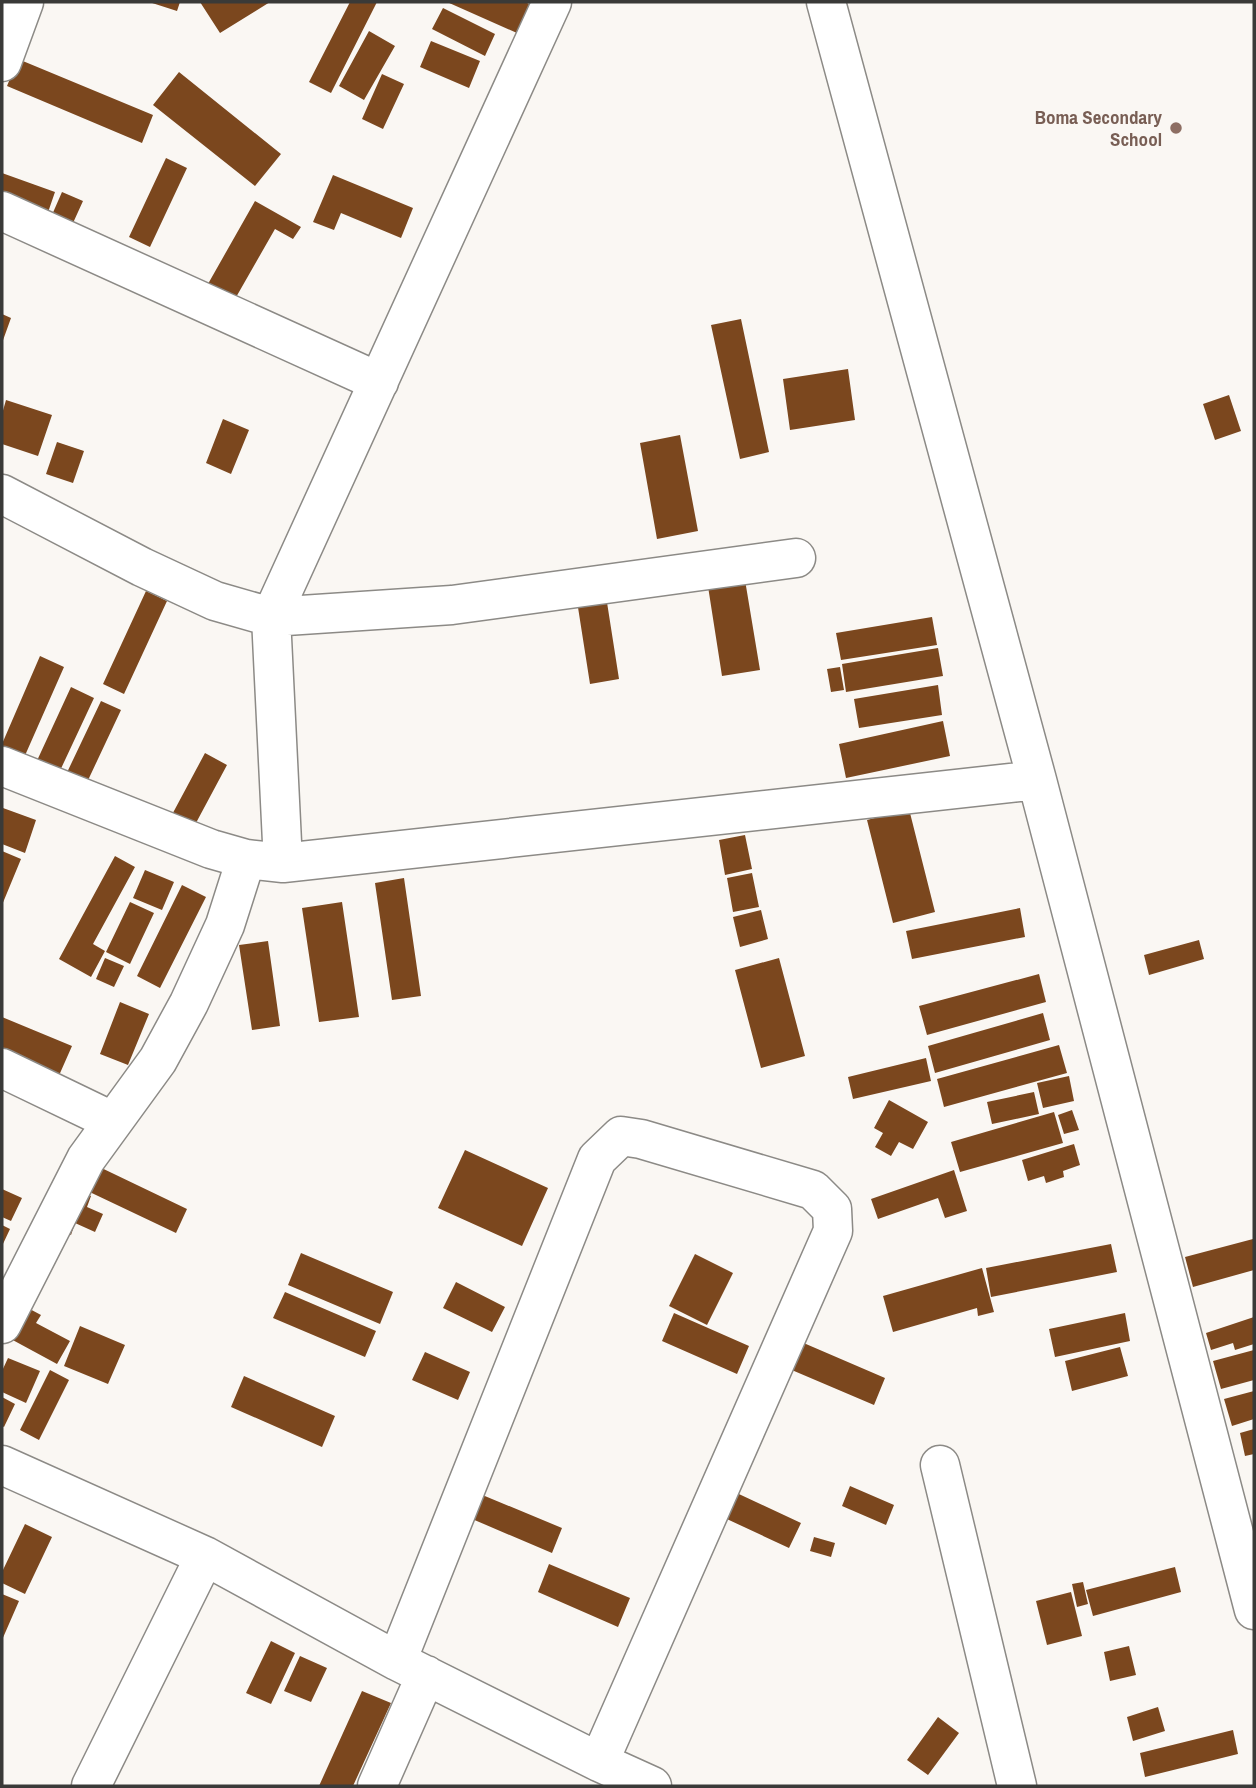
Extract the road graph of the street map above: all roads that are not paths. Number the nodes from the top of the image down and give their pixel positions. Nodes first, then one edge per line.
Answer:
1 (24, 2) edge
2 (552, 2) edge
3 (826, 2) edge
4 (2, 62) edge
5 (2, 211) edge
6 (379, 382) junction
7 (2, 494) edge
8 (796, 558) dead end
9 (271, 617) junction
10 (2, 766) edge
11 (1037, 780) junction
12 (264, 861) junction
13 (2, 1068) edge
14 (112, 1121) junction
15 (2, 1324) edge
16 (2, 1465) edge
17 (940, 1465) dead end
18 (205, 1556) junction
19 (1254, 1610) edge
20 (412, 1668) junction
21 (599, 1762) junction
22 (91, 1786) edge
23 (377, 1786) edge
24 (652, 1786) edge
25 (1017, 1786) edge

1 - 4 street
2 - 6 street
3 - 11 street
5 - 6 street
6 - 9 street
7 - 9 street
8 - 9 street
9 - 12 street
10 - 12 street
11 - 12 street
11 - 19 street
12 - 14 street
13 - 14 street
14 - 15 street
16 - 18 street
17 - 25 street
18 - 20 street
18 - 22 street
20 - 21 street
20 - 21 street
20 - 23 street
21 - 24 street

